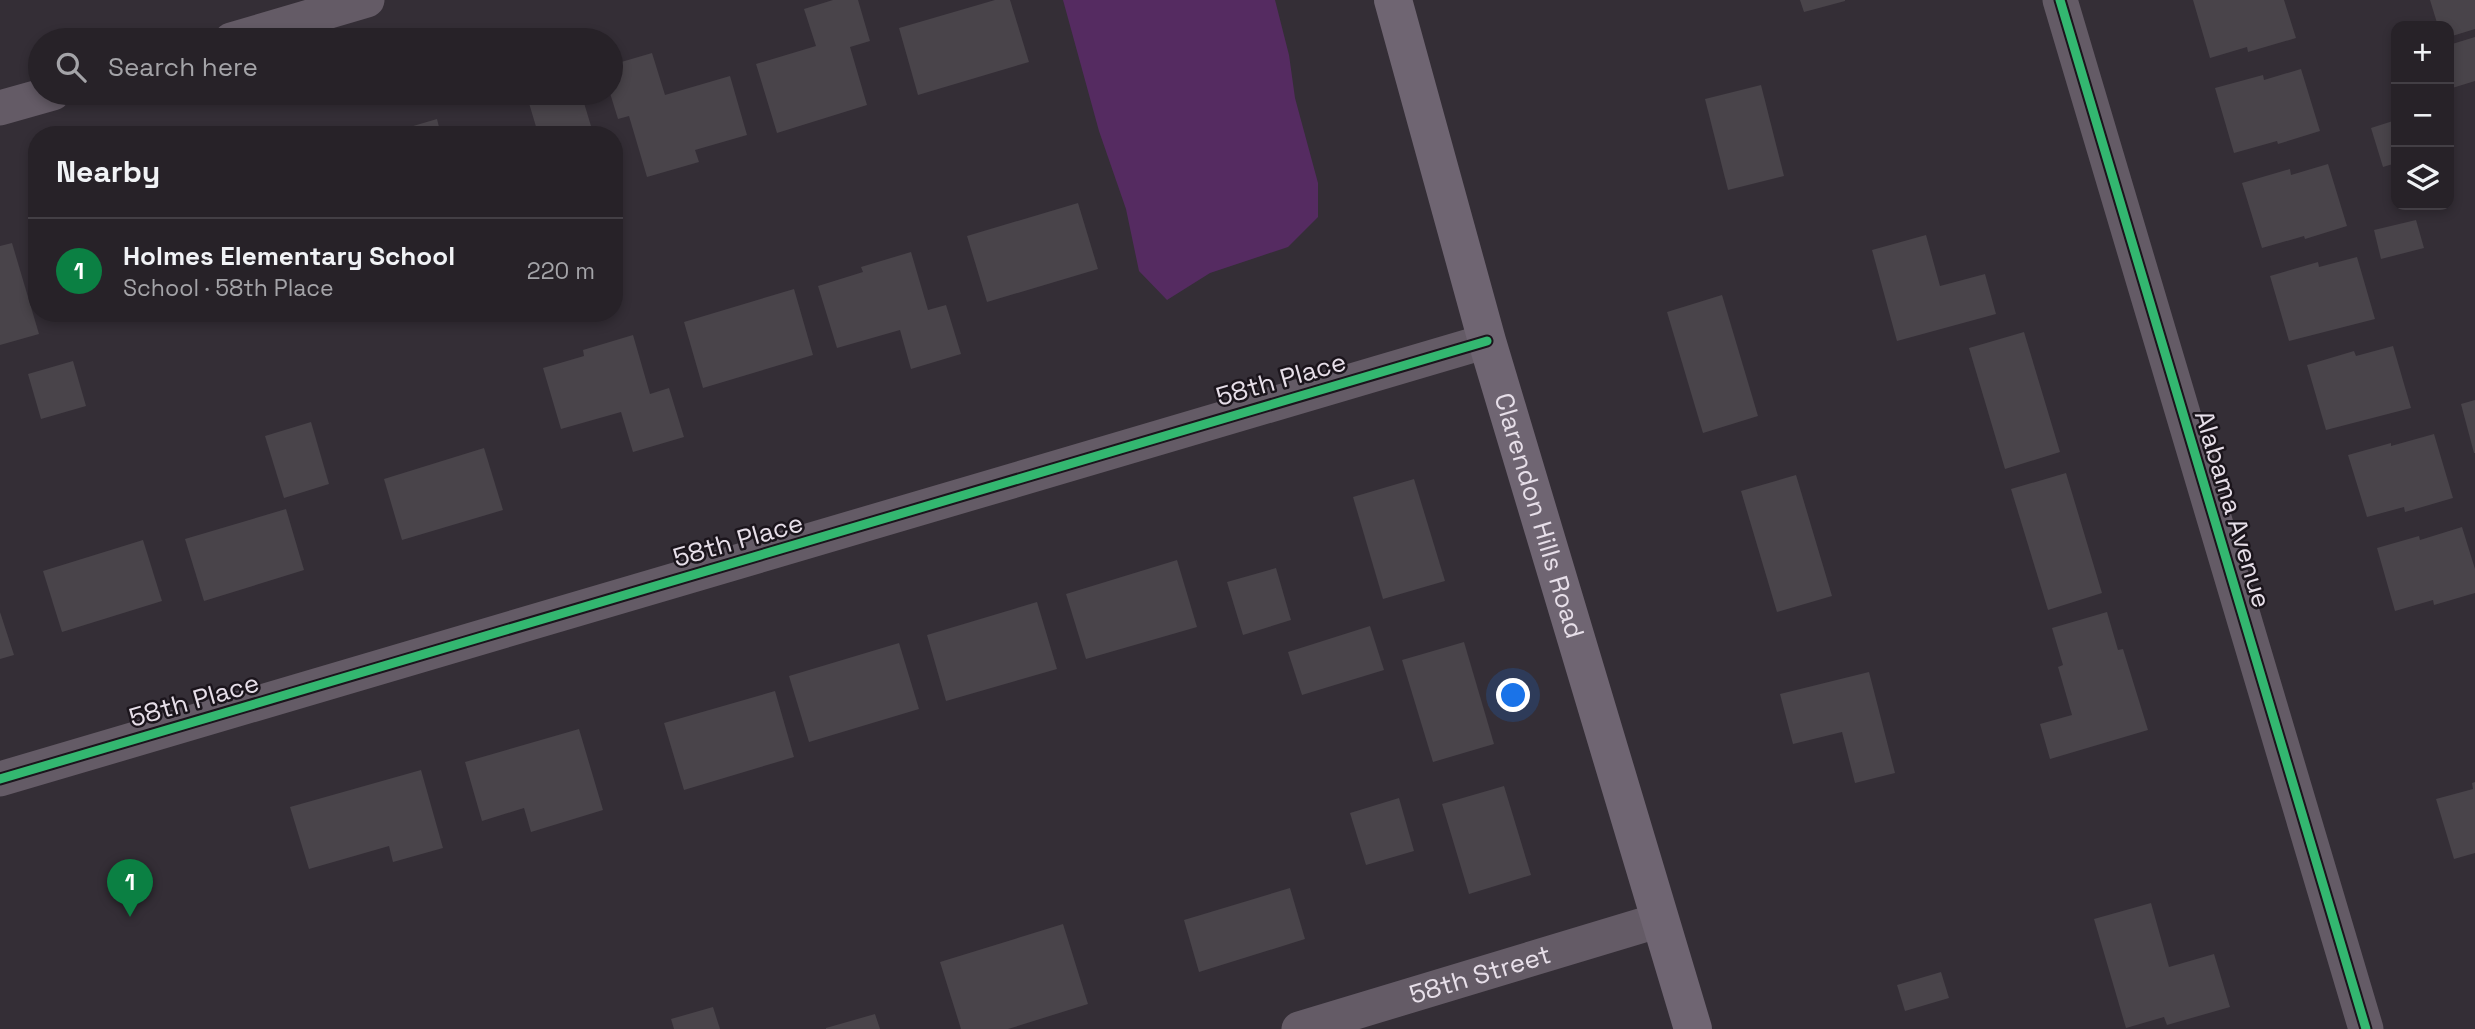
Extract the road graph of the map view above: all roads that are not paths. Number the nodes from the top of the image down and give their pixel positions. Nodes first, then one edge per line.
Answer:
1 (367, 0) edge
2 (1393, 0) edge
3 (2060, 0) edge
4 (272, 28) edge
5 (28, 100) edge
6 (0, 108) edge
7 (1487, 341) junction
8 (0, 779) edge
9 (1660, 920) junction
10 (1300, 1029) edge
11 (1693, 1029) edge
12 (2366, 1029) edge

1 - 4 street
2 - 7 street, Clarendon Hills Road
3 - 12 street, Alabama Avenue
5 - 6 street
7 - 8 street, 58th Place
7 - 9 street, Clarendon Hills Road
9 - 10 street, 58th Street
9 - 11 street, Clarendon Hills Road

